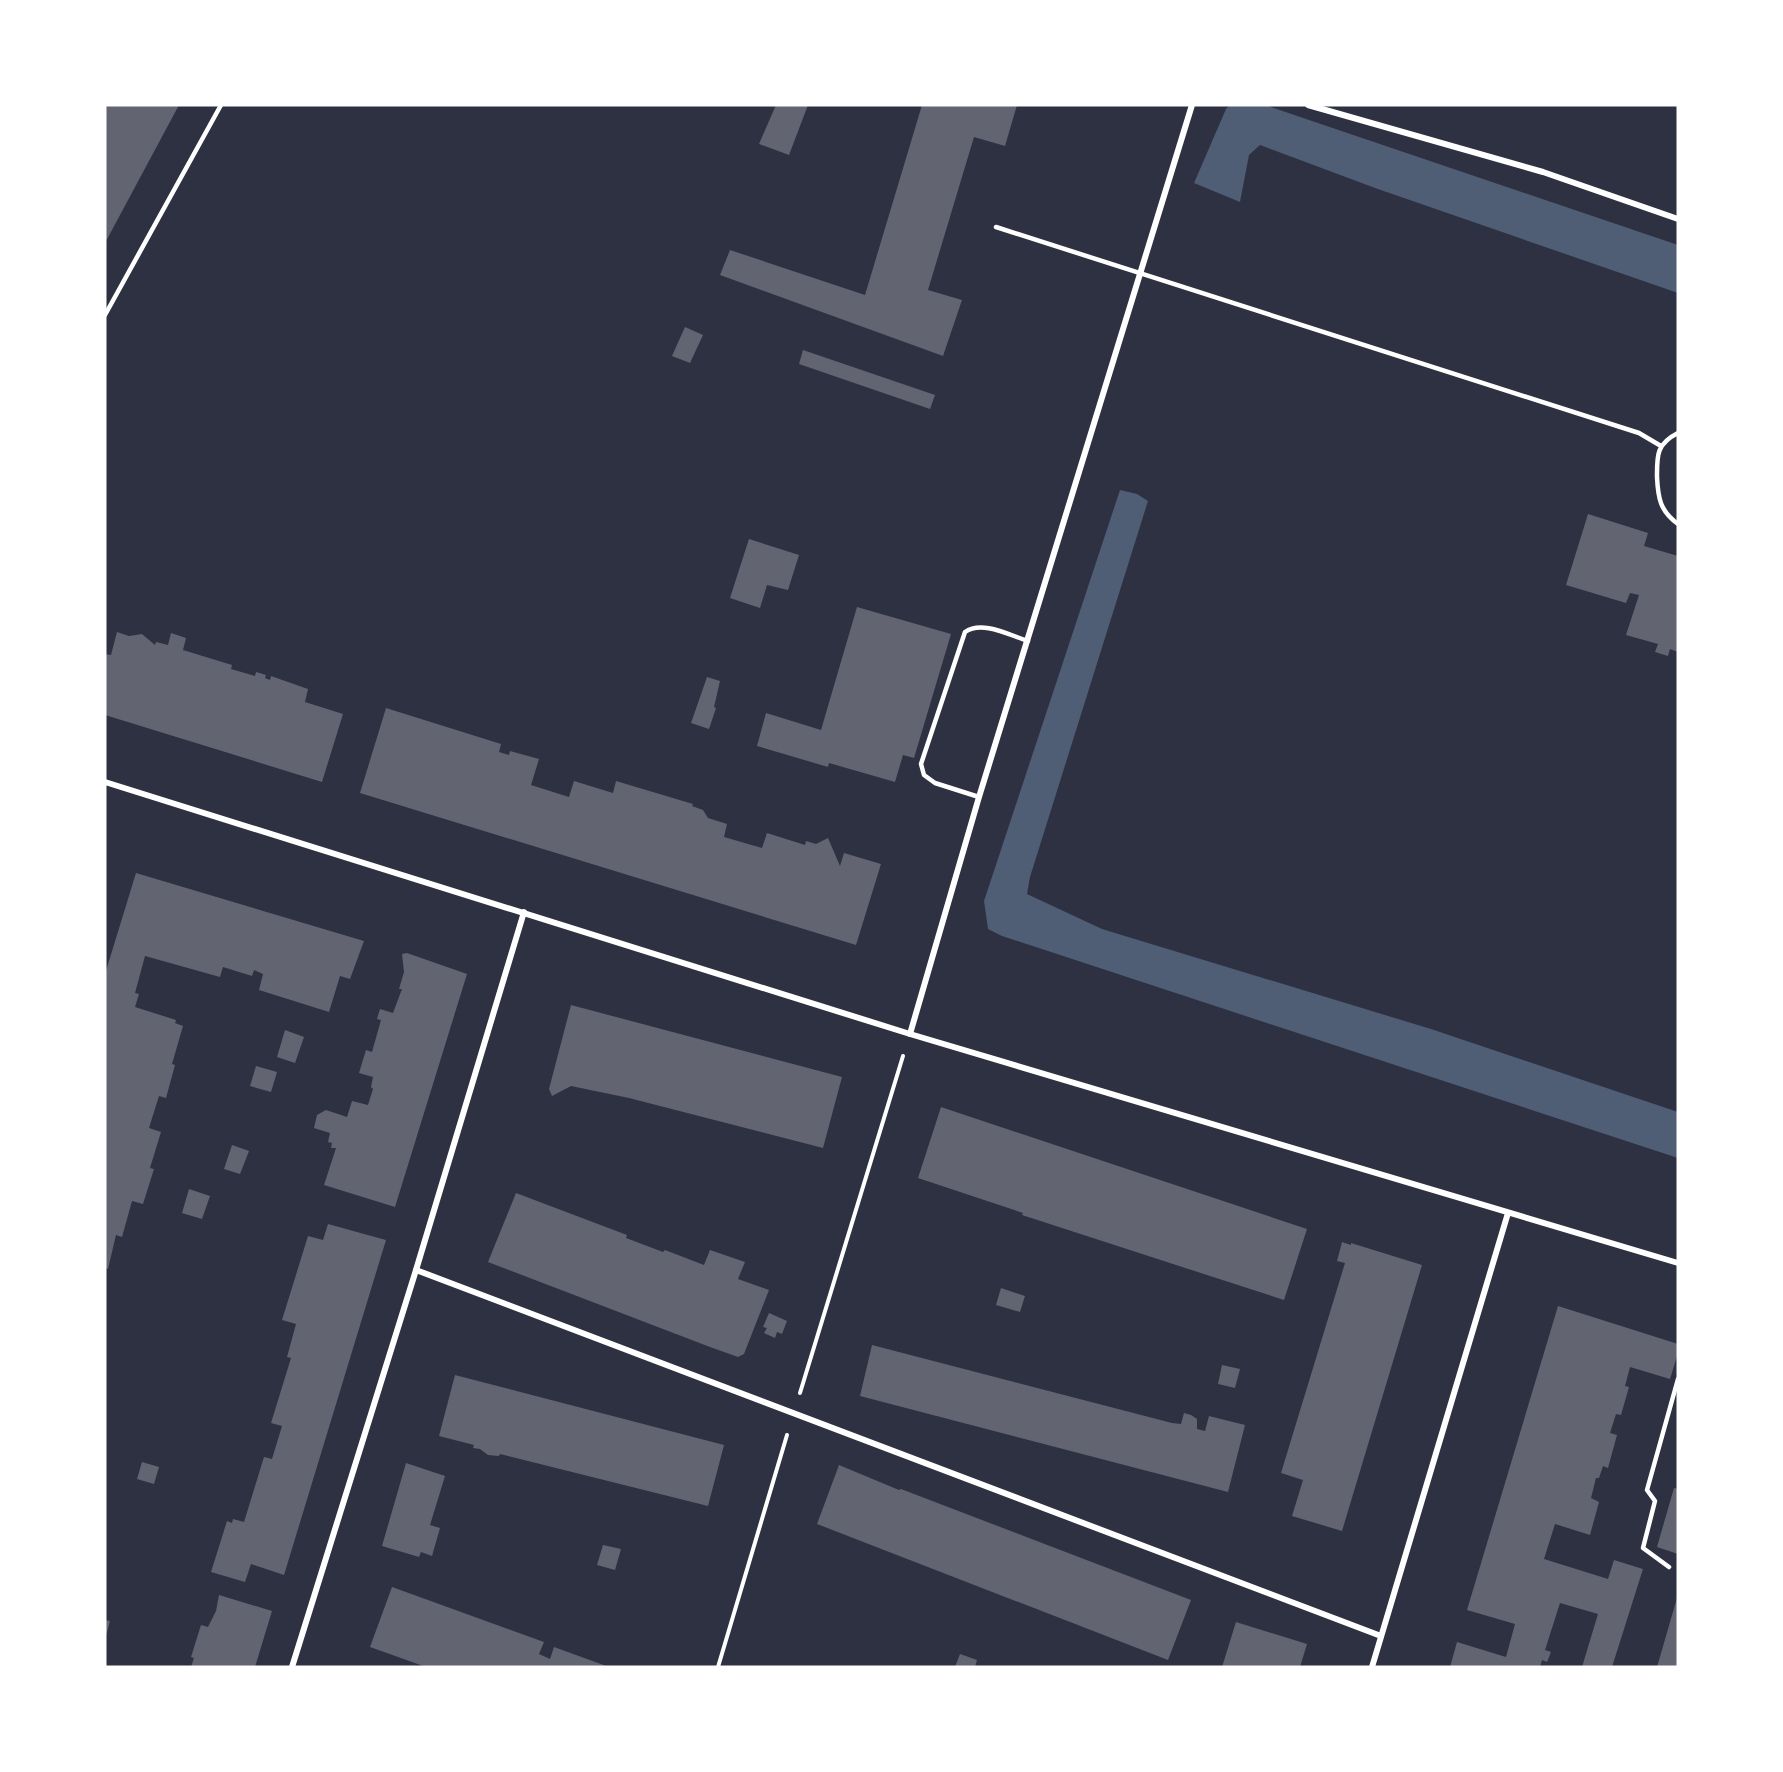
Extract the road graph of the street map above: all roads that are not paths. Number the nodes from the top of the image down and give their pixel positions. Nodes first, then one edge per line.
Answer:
1 (222, 105) edge
2 (1192, 105) edge
3 (1308, 105) edge
4 (1678, 219) edge
5 (996, 227) dead end
6 (1140, 273) junction
7 (105, 315) edge
8 (1678, 433) edge
9 (1661, 446) junction
10 (1678, 524) edge
11 (1028, 641) junction
12 (105, 782) edge
13 (980, 797) junction
14 (524, 912) junction
15 (910, 1034) junction
16 (1508, 1213) junction
17 (1678, 1263) edge
18 (416, 1270) junction
19 (1678, 1379) edge
20 (1669, 1567) dead end
21 (1381, 1636) junction
22 (292, 1667) edge
23 (1372, 1667) edge

1 - 7 lane
2 - 6 street
3 - 4 street
5 - 6 lane
6 - 9 lane
6 - 11 street
8 - 9 lane
9 - 10 lane
11 - 13 street
11 - 13 lane
12 - 14 street
13 - 15 street
14 - 15 street
14 - 18 street
15 - 16 street
16 - 17 street
16 - 21 street
18 - 21 street
18 - 22 street
19 - 20 lane
21 - 23 street

